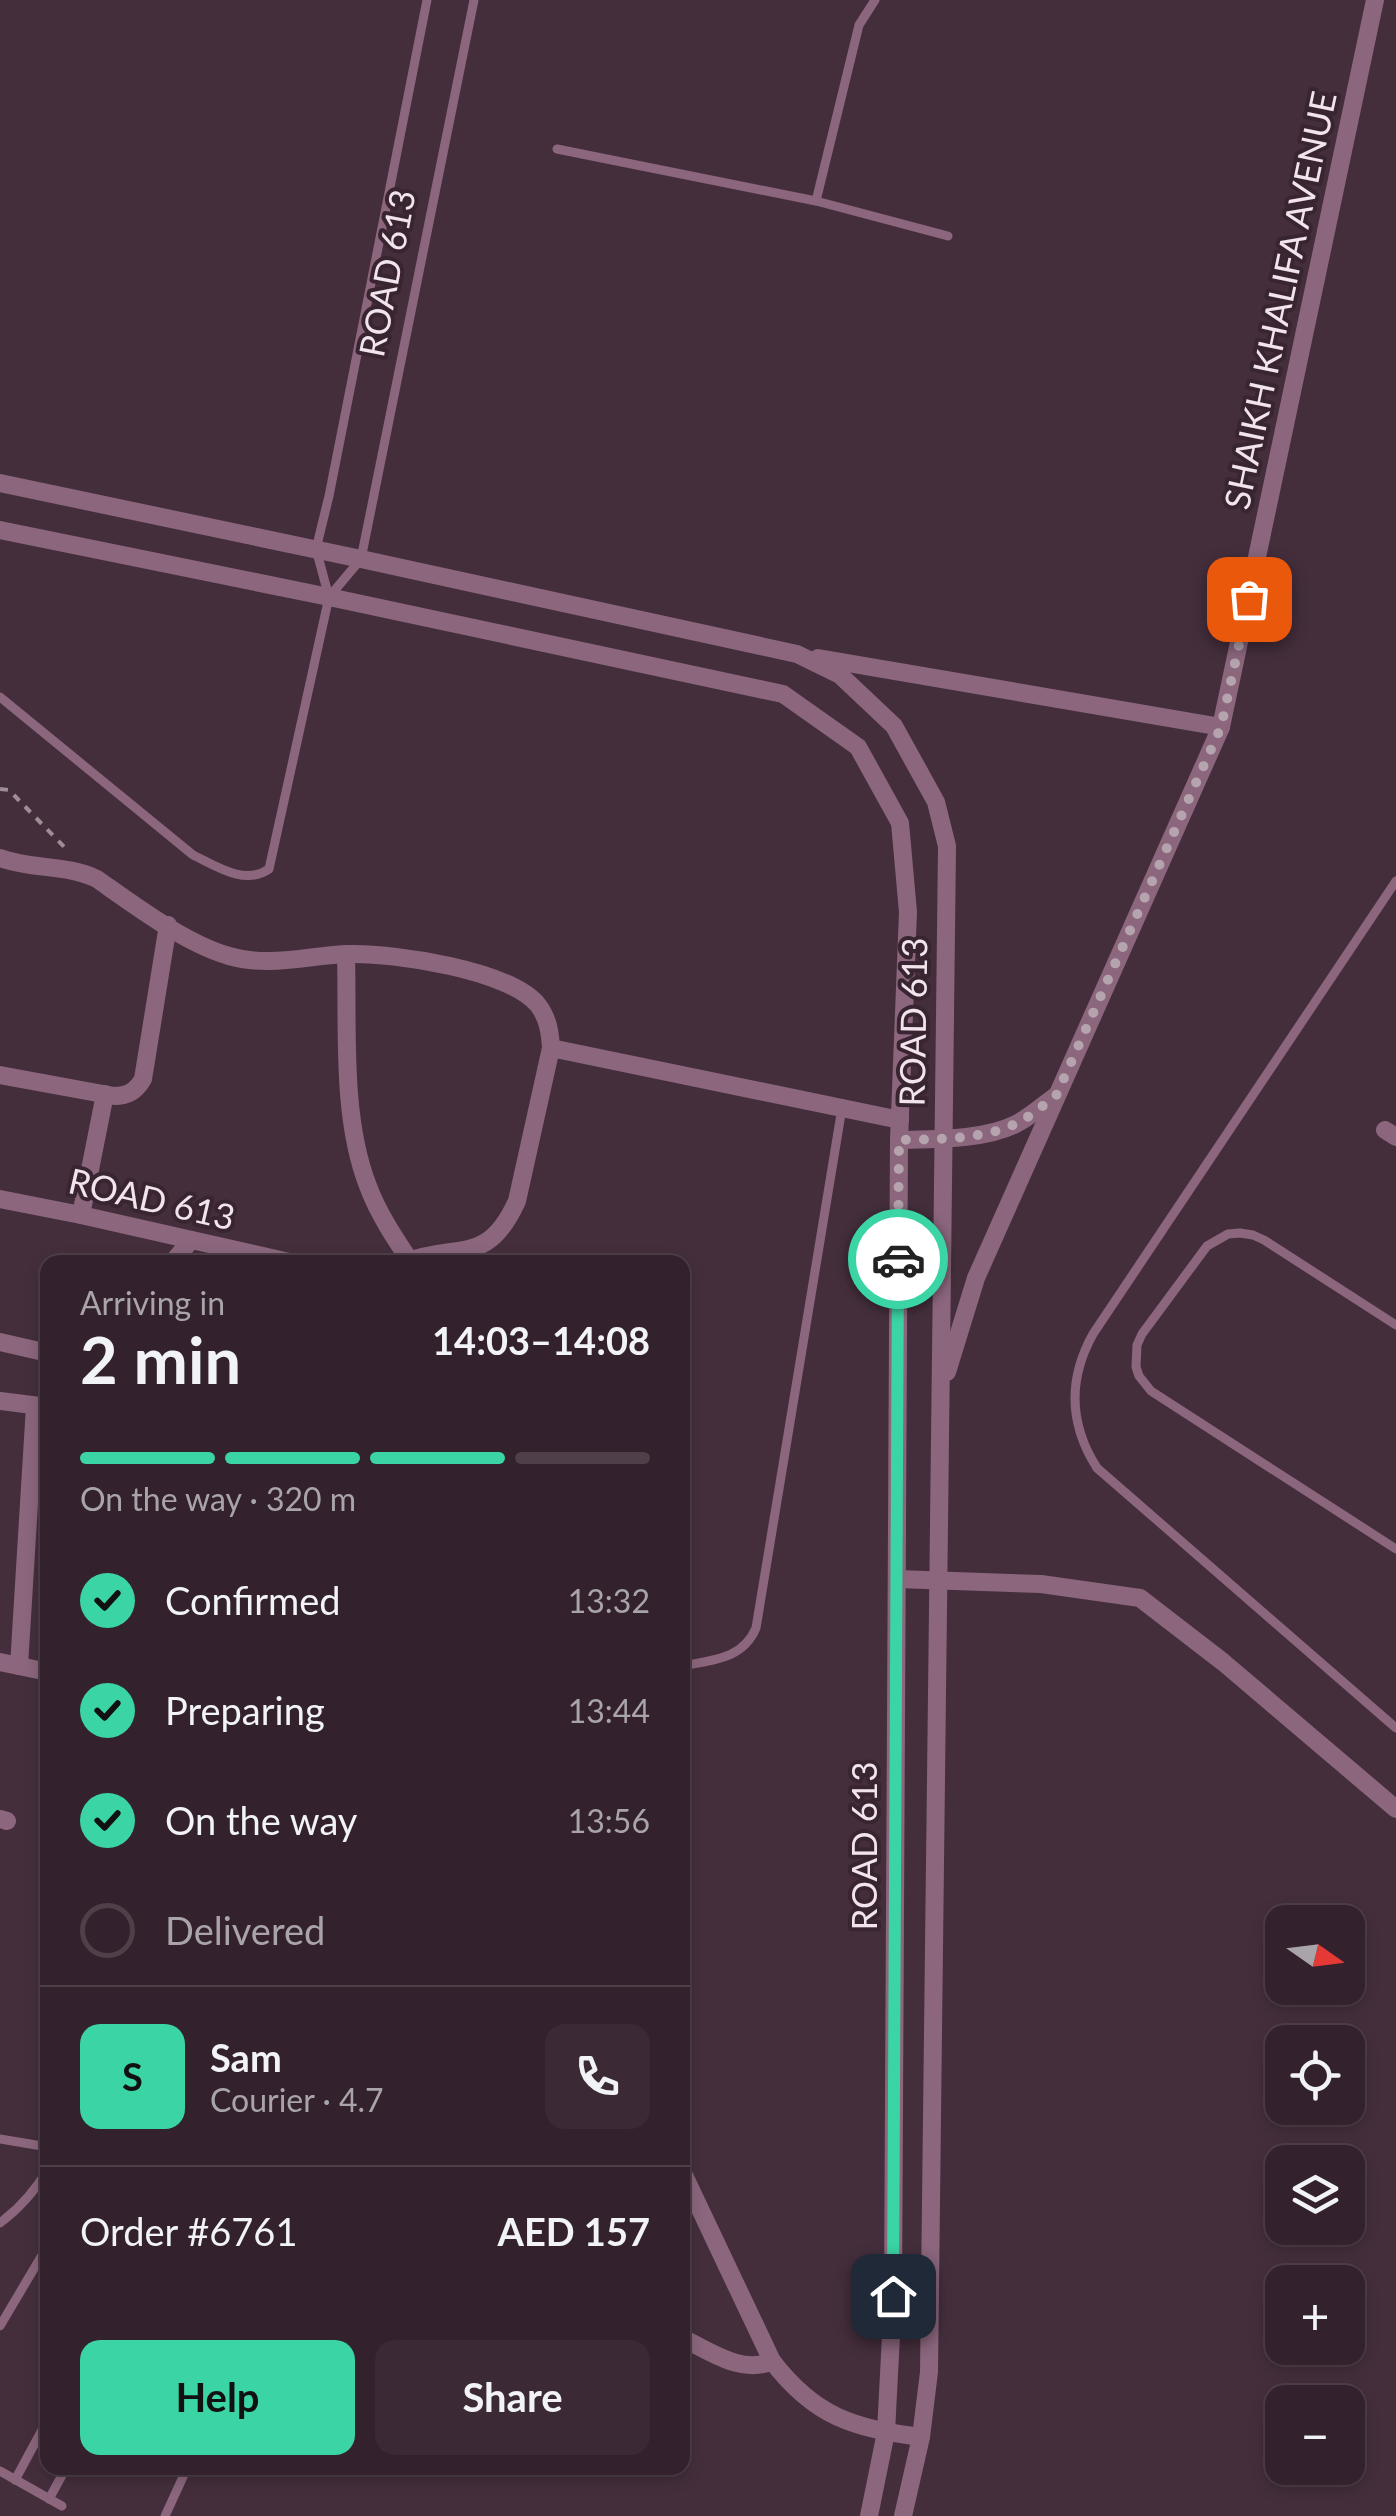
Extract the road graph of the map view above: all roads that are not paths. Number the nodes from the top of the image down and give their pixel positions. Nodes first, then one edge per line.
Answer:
1 (427, 0) edge
2 (474, 0) edge
3 (875, 0) edge
4 (1375, 0) edge
5 (557, 149) dead end
6 (816, 202) junction
7 (948, 236) dead end
8 (0, 484) edge
9 (0, 530) edge
10 (316, 549) junction
11 (361, 559) junction
12 (329, 597) junction
13 (797, 654) junction
14 (0, 696) edge
15 (1221, 727) junction
16 (0, 858) edge
17 (1396, 880) edge
18 (168, 926) junction
19 (346, 954) junction
20 (550, 1048) junction
21 (0, 1075) edge
22 (104, 1094) junction
23 (1056, 1096) junction
24 (842, 1108) junction
25 (900, 1120) junction
26 (944, 1139) junction
27 (899, 1140) junction
28 (0, 1199) edge
29 (82, 1215) junction
30 (191, 1240) junction
31 (179, 1255) edge
32 (258, 1255) edge
33 (404, 1255) edge
34 (433, 1255) edge
35 (1396, 1325) edge
36 (0, 1342) edge
37 (40, 1350) edge
38 (941, 1393) junction
39 (0, 1401) edge
40 (40, 1407) edge
41 (40, 1415) edge
42 (1396, 1549) edge
43 (896, 1579) junction
44 (938, 1580) junction
45 (9, 1664) edge
46 (690, 1664) edge
47 (40, 1670) edge
48 (1396, 1728) edge
49 (1396, 1810) edge
50 (0, 2139) edge
51 (40, 2146) edge
52 (40, 2183) edge
53 (690, 2188) edge
54 (0, 2224) edge
55 (40, 2258) edge
56 (0, 2326) edge
57 (690, 2342) edge
58 (772, 2362) junction
59 (886, 2432) junction
60 (40, 2434) edge
61 (920, 2438) junction
62 (0, 2471) edge
63 (62, 2475) edge
64 (184, 2475) edge
65 (16, 2480) junction
66 (49, 2499) junction
67 (62, 2506) dead end
68 (164, 2516) edge
69 (869, 2516) edge
70 (903, 2516) edge

1 - 10 lane, ROAD 613
2 - 11 lane, ROAD 613
3 - 6 lane
4 - 15 street, SHAIKH KHALIFA AVENUE
5 - 6 lane
6 - 7 lane
8 - 10 street, ROAD 613
9 - 12 street, ROAD 613
10 - 11 street, ROAD 613
10 - 12 lane, ROAD 613
11 - 12 lane, ROAD 613
11 - 13 street, ROAD 613
12 - 14 lane
12 - 25 street, ROAD 613
13 - 15 street
13 - 26 street, ROAD 613
15 - 23 street, SHAIKH KHALIFA AVENUE
16 - 18 street
17 - 48 lane
18 - 19 street
18 - 22 street
19 - 20 street
19 - 33 street
20 - 24 street
20 - 34 street
21 - 22 street
22 - 29 street
23 - 26 street
23 - 38 street, SHAIKH KHALIFA AVENUE
24 - 25 street
24 - 46 lane
25 - 27 street, ROAD 613
26 - 27 street
26 - 38 street, ROAD 613
27 - 43 street, ROAD 613
28 - 29 street, ROAD 613
29 - 30 street, ROAD 613
30 - 31 street
30 - 32 street, ROAD 613
35 - 42 lane
36 - 37 street
38 - 44 street, ROAD 613
39 - 40 street
41 - 45 street
43 - 44 street
43 - 59 street, ROAD 613
44 - 49 street
44 - 61 street, ROAD 613
45 - 47 street
50 - 51 lane
52 - 54 lane
53 - 58 street
55 - 56 lane
57 - 58 street
58 - 59 street
59 - 61 street
59 - 69 street, ROAD 613
60 - 65 lane
61 - 70 street, ROAD 613
62 - 65 lane
63 - 66 lane
64 - 68 lane
65 - 66 lane
66 - 67 lane

